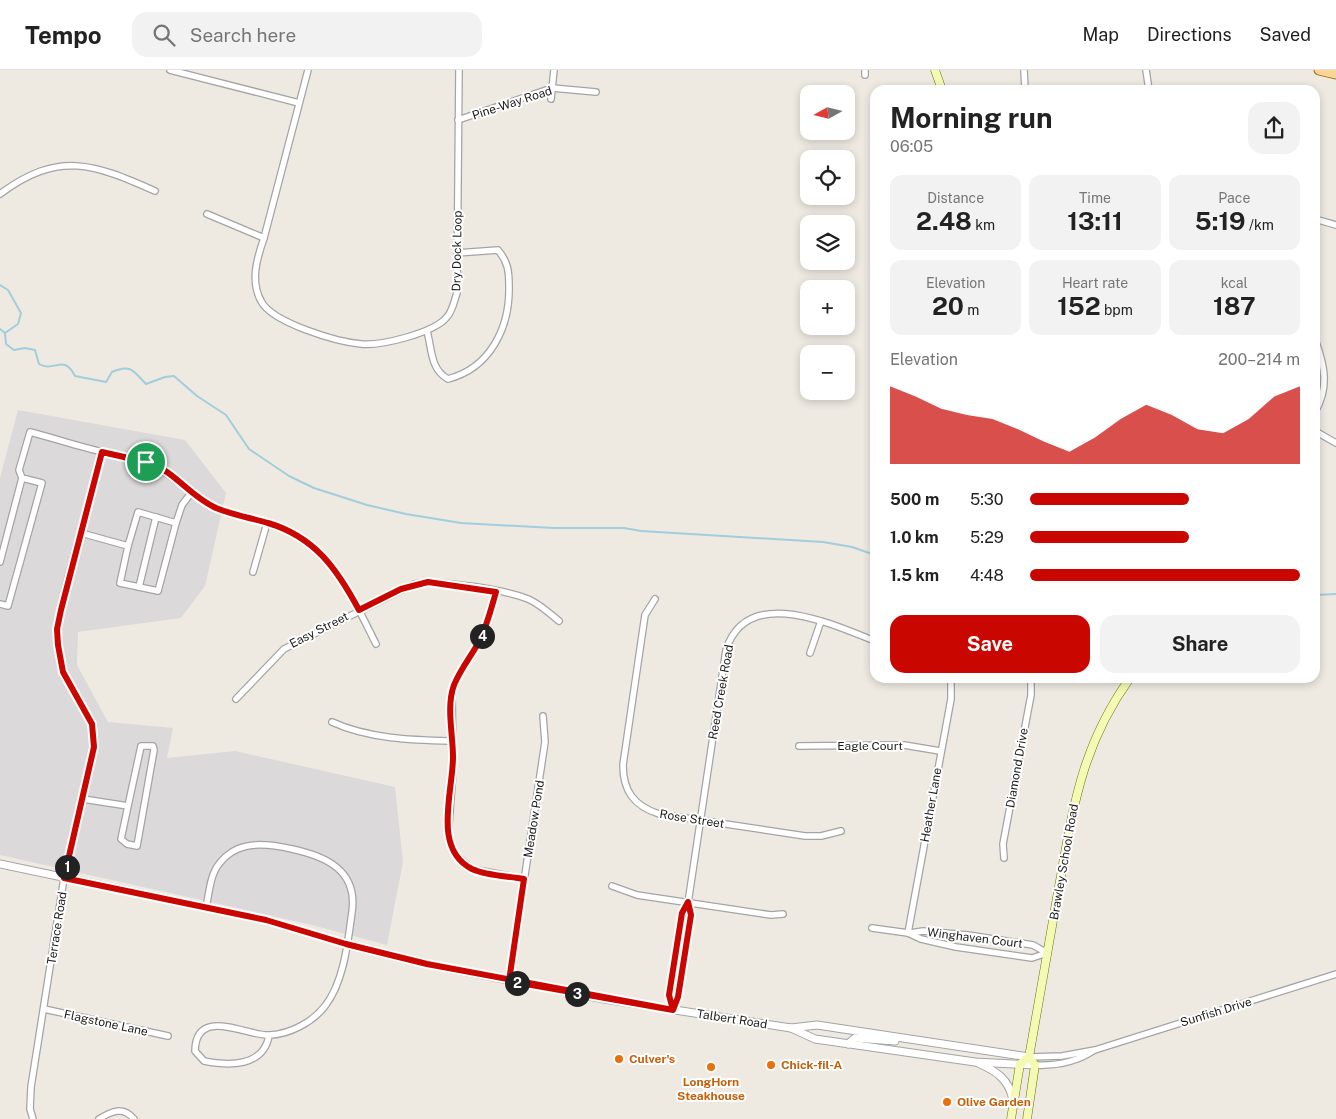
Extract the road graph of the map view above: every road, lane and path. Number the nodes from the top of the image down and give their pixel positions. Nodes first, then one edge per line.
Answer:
1 (170, 70) edge
2 (308, 70) edge
3 (460, 70) edge
4 (554, 70) edge
5 (935, 70) edge
6 (1024, 70) edge
7 (1146, 70) edge
8 (1319, 70) edge
9 (1336, 74) edge
10 (940, 85) edge
11 (1025, 85) edge
12 (1148, 85) edge
13 (552, 88) junction
14 (596, 92) dead end
15 (551, 99) dead end
16 (299, 103) junction
17 (458, 120) junction
18 (155, 191) dead end
19 (0, 194) edge
20 (207, 214) dead end
21 (1320, 220) edge
22 (1336, 225) edge
23 (264, 238) junction
24 (457, 253) junction
25 (427, 331) junction
26 (1320, 354) edge
27 (1320, 402) edge
28 (1320, 434) edge
29 (1336, 443) edge
30 (102, 452) junction
31 (22, 478) junction
32 (191, 493) junction
33 (156, 517) junction
34 (267, 522) junction
35 (176, 523) junction
36 (81, 533) junction
37 (128, 546) junction
38 (0, 562) edge
39 (253, 572) dead end
40 (139, 587) junction
41 (496, 592) junction
42 (655, 599) dead end
43 (0, 604) edge
44 (359, 610) junction
45 (821, 621) junction
46 (559, 622) dead end
47 (870, 639) edge
48 (376, 644) dead end
49 (810, 653) dead end
50 (951, 683) edge
51 (1031, 683) edge
52 (1127, 683) edge
53 (236, 699) dead end
54 (544, 716) dead end
55 (332, 722) dead end
56 (452, 741) junction
57 (799, 746) dead end
58 (940, 751) junction
59 (82, 799) junction
60 (128, 806) junction
61 (700, 821) junction
62 (841, 831) dead end
63 (1004, 858) dead end
64 (0, 864) edge
65 (64, 878) junction
66 (524, 879) junction
67 (612, 886) dead end
68 (688, 902) junction
69 (206, 908) junction
70 (783, 914) dead end
71 (872, 928) dead end
72 (908, 933) junction
73 (346, 944) junction
74 (1047, 954) junction
75 (1336, 974) edge
76 (509, 981) junction
77 (44, 1009) junction
78 (673, 1010) junction
79 (791, 1028) junction
80 (168, 1036) dead end
81 (269, 1036) junction
82 (924, 1041) junction
83 (848, 1044) junction
84 (1095, 1050) junction
85 (1029, 1057) junction
86 (975, 1062) junction
87 (1020, 1064) junction
88 (1035, 1065) junction
89 (1013, 1101) junction
90 (33, 1119) edge
91 (99, 1119) edge
92 (134, 1119) edge
93 (1011, 1119) edge
94 (1027, 1119) edge

1 - 16 street
2 - 16 street, Dry Dock Loop
3 - 17 street, Dry Dock Loop
4 - 13 street
5 - 10 main road
6 - 11 street
7 - 12 street
8 - 9 main road
13 - 14 street, Pine-Way Road
13 - 15 street
13 - 17 street, Pine-Way Road
16 - 23 street, Dry Dock Loop
17 - 24 street, Dry Dock Loop
18 - 19 street
20 - 23 street
21 - 22 street
23 - 25 street, Dry Dock Loop
24 - 25 street, Dry Dock Loop
24 - 25 street
26 - 27 street
28 - 29 street
30 - 31 street
30 - 32 street
30 - 36 street, Terrace Road
31 - 38 street
31 - 43 street
32 - 34 street
32 - 35 street
33 - 35 street
33 - 37 street
33 - 40 street
34 - 39 street
34 - 44 street
35 - 40 street
36 - 37 street
36 - 59 street, Terrace Road
37 - 40 street
41 - 44 street, Easy Street
41 - 46 street, Easy Street
41 - 56 street
42 - 61 street, Rose Street
44 - 48 street
44 - 53 street, Easy Street
45 - 47 street, Reed Creek Road
45 - 49 street
45 - 61 street, Reed Creek Road
50 - 58 street, Heather Lane
51 - 63 street, Diamond Drive
52 - 74 main road, Brawley School Road
54 - 66 street, Meadow Pond
55 - 56 street
56 - 66 street
57 - 58 street, Eagle Court
58 - 72 street, Heather Lane
59 - 60 street
59 - 65 street, Terrace Road
60 - 60 street
61 - 62 street, Rose Street
61 - 68 street, Reed Creek Road
64 - 65 street, Talbert Road
65 - 69 street, Talbert Road
65 - 77 street, Terrace Road
66 - 76 street, Meadow Pond
67 - 68 street
68 - 70 street
68 - 78 street, Reed Creek Road
69 - 73 street, Talbert Road
69 - 73 street
71 - 72 street, Winghaven Court
72 - 74 street, Winghaven Court
72 - 74 street, Winghaven Court
73 - 76 street, Talbert Road
73 - 81 street
74 - 85 main road, Brawley School Road
75 - 84 street, Sunfish Drive
76 - 78 street, Talbert Road
77 - 80 street, Flagstone Lane
77 - 90 street, Terrace Road
78 - 79 street, Talbert Road
79 - 82 street, Talbert Road
79 - 83 street, Talbert Road
81 - 81 street
82 - 83 street
82 - 85 street, Talbert Road
83 - 86 street, Talbert Road
84 - 85 street, Sunfish Drive
84 - 88 street, Sunfish Drive
85 - 87 main road
85 - 88 main road
86 - 87 street, Talbert Road
86 - 89 street
87 - 88 street, Sunfish Drive
87 - 89 main road
88 - 94 main road
89 - 93 main road
91 - 92 street

